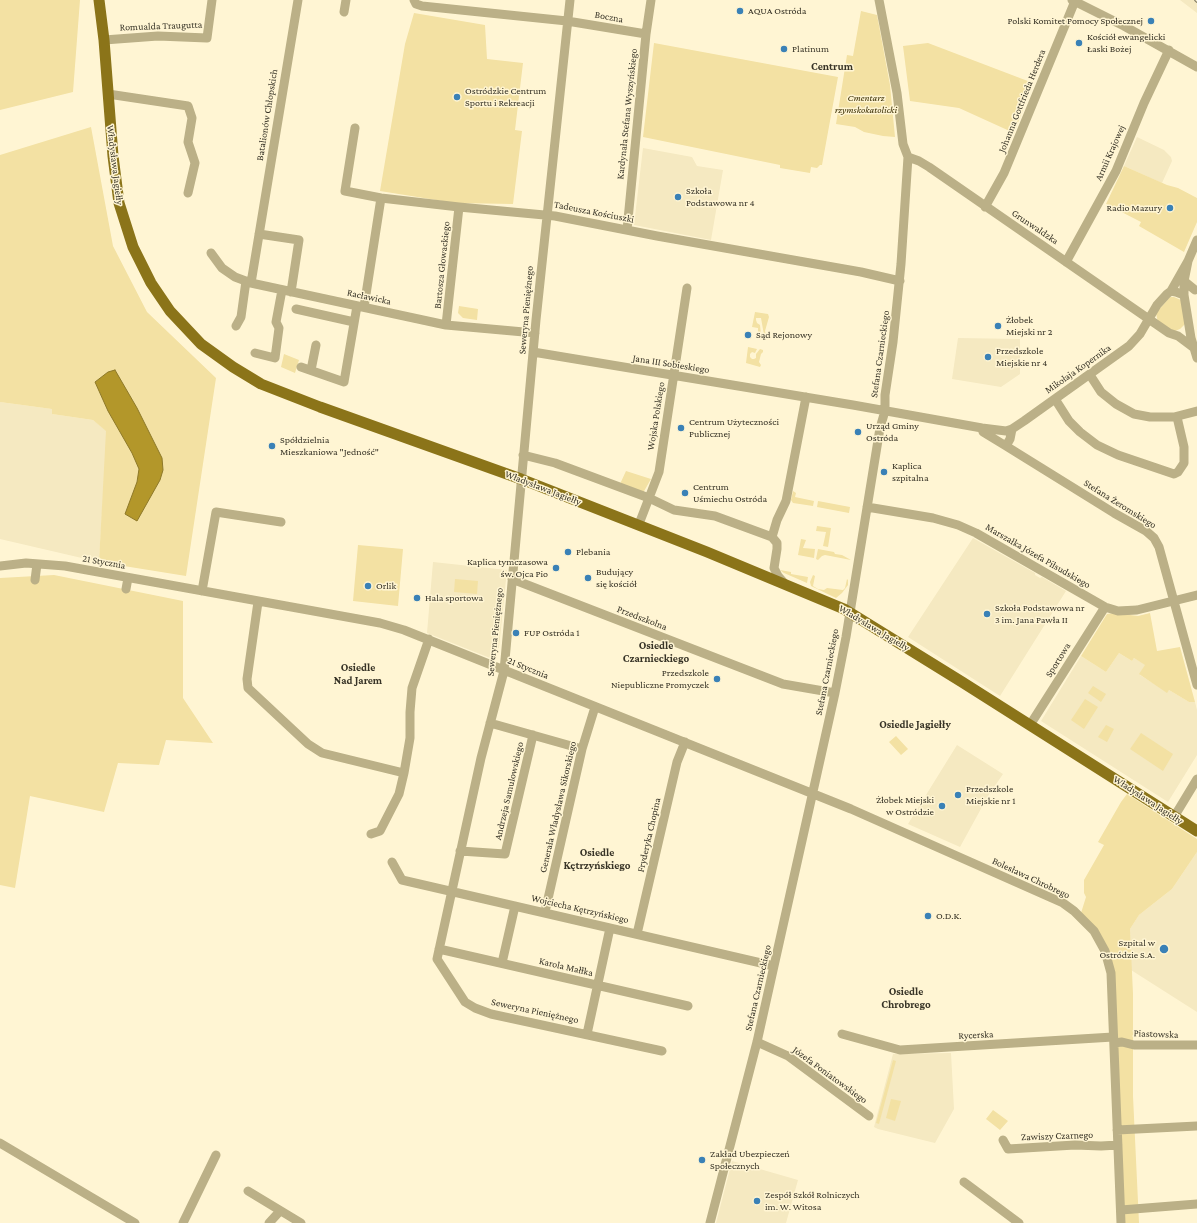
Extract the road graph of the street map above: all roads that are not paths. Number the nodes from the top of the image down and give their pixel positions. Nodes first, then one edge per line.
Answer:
1 (99, 0) edge
2 (212, 0) edge
3 (298, 0) edge
4 (346, 0) edge
5 (414, 0) edge
6 (570, 0) edge
7 (651, 0) edge
8 (879, 0) edge
9 (1073, 1) edge
10 (344, 12) dead end
11 (567, 21) junction
12 (646, 34) junction
13 (104, 40) junction
14 (1169, 50) junction
15 (1197, 67) edge
16 (108, 94) junction
17 (355, 128) dead end
18 (908, 157) junction
19 (188, 194) dead end
20 (381, 198) junction
21 (459, 207) junction
22 (985, 207) junction
23 (546, 215) junction
24 (627, 230) junction
25 (259, 234) junction
26 (1197, 240) edge
27 (211, 253) dead end
28 (1188, 261) junction
29 (1066, 262) junction
30 (900, 281) junction
31 (1184, 281) junction
32 (248, 282) junction
33 (687, 288) dead end
34 (282, 290) junction
35 (1171, 291) junction
36 (1196, 291) edge
37 (291, 292) junction
38 (1184, 296) junction
39 (360, 307) junction
40 (296, 310) dead end
41 (1149, 318) junction
42 (354, 322) junction
43 (1189, 324) junction
44 (446, 325) junction
45 (236, 326) dead end
46 (534, 333) junction
47 (1178, 336) junction
48 (316, 345) dead end
49 (1194, 348) junction
50 (533, 352) junction
51 (255, 353) dead end
52 (1197, 358) edge
53 (301, 367) dead end
54 (311, 370) junction
55 (1090, 375) junction
56 (674, 376) junction
57 (806, 397) junction
58 (1055, 399) junction
59 (885, 411) junction
60 (1197, 411) edge
61 (1177, 417) junction
62 (982, 428) junction
63 (1012, 429) junction
64 (1006, 446) junction
65 (523, 455) junction
66 (521, 479) junction
67 (649, 498) junction
68 (867, 507) junction
69 (281, 522) dead end
70 (638, 524) junction
71 (772, 536) junction
72 (39, 564) junction
73 (0, 566) edge
74 (38, 577) dead end
75 (128, 578) junction
76 (512, 579) junction
77 (786, 585) junction
78 (186, 588) junction
79 (126, 589) dead end
80 (202, 591) junction
81 (1197, 595) edge
82 (184, 598) dead end
83 (1173, 600) junction
84 (258, 602) junction
85 (1105, 607) junction
86 (850, 612) junction
87 (429, 639) junction
88 (504, 671) junction
89 (1197, 685) edge
90 (835, 693) junction
91 (595, 707) junction
92 (490, 723) junction
93 (1030, 725) junction
94 (533, 735) junction
95 (685, 742) junction
96 (582, 749) junction
97 (404, 773) junction
98 (1197, 779) edge
99 (812, 794) junction
100 (1174, 816) junction
101 (1197, 832) edge
102 (371, 834) dead end
103 (460, 851) junction
104 (392, 862) dead end
105 (452, 891) junction
106 (515, 906) junction
107 (545, 912) junction
108 (610, 928) junction
109 (637, 934) junction
110 (439, 949) junction
111 (502, 963) junction
112 (774, 966) junction
113 (597, 985) junction
114 (688, 1006) dead end
115 (587, 1034) junction
116 (842, 1034) dead end
117 (1114, 1040) junction
118 (757, 1042) junction
119 (1197, 1045) edge
120 (662, 1051) dead end
121 (869, 1116) dead end
122 (1197, 1126) edge
123 (1117, 1130) junction
124 (1003, 1140) dead end
125 (0, 1143) edge
126 (1118, 1145) junction
127 (216, 1154) dead end
128 (964, 1182) dead end
129 (248, 1191) dead end
130 (1197, 1204) edge
131 (1120, 1210) junction
132 (280, 1211) junction
133 (135, 1223) edge
134 (183, 1223) edge
135 (269, 1223) edge
136 (301, 1223) edge
137 (710, 1223) edge
138 (1019, 1223) edge
139 (1121, 1223) edge

1 - 13 main road, Władysława Jagiełły
2 - 13 street, Romualda Traugutta
3 - 25 street, Batalionów Chłopskich
4 - 10 street
5 - 11 street, Boczna
6 - 11 street, Seweryna Pieniężnego
7 - 12 street, Kardynała Stefana Wyszyńskiego
8 - 18 street, Stefana Czarnieckiego
9 - 14 street
9 - 22 street, Johanna Gottfrieda Herdera
11 - 12 street, Boczna
11 - 23 street, Seweryna Pieniężnego
12 - 24 street, Kardynała Stefana Wyszyńskiego
13 - 16 main road, Władysława Jagiełły
14 - 15 street
14 - 29 street, Armii Krajowej
16 - 19 street
16 - 66 main road, Władysława Jagiełły
17 - 20 street, Tadeusza Kościuszki
18 - 22 street, Grunwaldzka
18 - 30 street, Stefana Czarnieckiego
20 - 21 street, Tadeusza Kościuszki
20 - 39 street
21 - 23 street, Tadeusza Kościuszki
21 - 44 street, Bartosza Głowackiego
22 - 29 street, Grunwaldzka
23 - 24 street, Tadeusza Kościuszki
23 - 46 street, Seweryna Pieniężnego
24 - 30 street, Tadeusza Kościuszki
25 - 32 street, Batalionów Chłopskich
25 - 37 street
26 - 28 street
27 - 32 street, Racławicka
28 - 31 street
28 - 35 street
29 - 41 street, Grunwaldzka
30 - 59 street, Stefana Czarnieckiego
31 - 36 street
31 - 38 street
32 - 34 street, Racławicka
32 - 45 street, Batalionów Chłopskich
33 - 56 street, Wojska Polskiego
34 - 37 street, Racławicka
34 - 51 street
35 - 38 street
35 - 41 street
36 - 38 street
37 - 39 street, Racławicka
38 - 43 street
39 - 42 street
39 - 44 street, Racławicka
40 - 42 street
41 - 47 street
41 - 55 street, Mikołaja Kopernika
42 - 54 street
43 - 47 street
43 - 49 street
44 - 46 street, Racławicka
46 - 50 street, Seweryna Pieniężnego
47 - 49 street
48 - 54 street
49 - 52 street
50 - 56 street, Jana III Sobieskiego
50 - 65 street, Seweryna Pieniężnego
53 - 54 street
55 - 58 street, Mikołaja Kopernika
55 - 61 street
56 - 57 street, Jana III Sobieskiego
56 - 67 street, Wojska Polskiego
57 - 59 street, Jana III Sobieskiego
57 - 71 street
58 - 61 street
58 - 63 street, Mikołaja Kopernika
59 - 62 street
59 - 68 street, Stefana Czarnieckiego
60 - 61 street
62 - 63 street
62 - 64 street
63 - 64 street
64 - 83 street, Stefana Żeromskiego
65 - 66 street, Seweryna Pieniężnego
65 - 67 street
66 - 70 main road, Władysława Jagiełły
66 - 76 street, Seweryna Pieniężnego
67 - 70 street, Wojska Polskiego
67 - 71 street
68 - 85 street, Marszałka Józefa Piłsudskiego
68 - 86 street, Stefana Czarnieckiego
69 - 80 street
70 - 77 main road, Władysława Jagiełły
71 - 77 street
72 - 73 street, 21 Stycznia
72 - 74 street
72 - 75 street, 21 Stycznia
75 - 78 street, 21 Stycznia
75 - 79 street
76 - 88 street, Seweryna Pieniężnego
76 - 90 street, Przedszkolna
77 - 86 main road, Władysława Jagiełły
78 - 80 street, 21 Stycznia
78 - 82 street
80 - 84 street, 21 Stycznia
81 - 83 street, Marszałka Józefa Piłsudskiego
83 - 85 street, Marszałka Józefa Piłsudskiego
83 - 89 street, Stefana Żeromskiego
84 - 87 street, 21 Stycznia
84 - 97 street
85 - 93 street, Sportowa
86 - 90 street, Stefana Czarnieckiego
86 - 93 main road, Władysława Jagiełły
87 - 88 street, 21 Stycznia
87 - 97 street
88 - 91 street, 21 Stycznia
88 - 92 street, Seweryna Pieniężnego
90 - 99 street, Stefana Czarnieckiego
91 - 95 street, 21 Stycznia
91 - 96 street, Generała Władysława Sikorskiego
92 - 94 street, Andrzeja Samulowskiego
92 - 103 street, Seweryna Pieniężnego
93 - 100 main road, Władysława Jagiełły
94 - 96 street, Andrzeja Samulowskiego
94 - 103 street, Andrzeja Samulowskiego
95 - 99 street, 21 Stycznia
95 - 109 street, Fryderyka Chopina
96 - 107 street, Generała Władysława Sikorskiego
97 - 102 street
98 - 100 street
99 - 112 street, Stefana Czarnieckiego
99 - 117 street, Bolesława Chrobrego
100 - 101 main road, Władysława Jagiełły
103 - 105 street, Seweryna Pieniężnego
104 - 105 street, Wojciecha Kętrzyńskiego
105 - 106 street, Wojciecha Kętrzyńskiego
105 - 110 street, Seweryna Pieniężnego
106 - 107 street, Wojciecha Kętrzyńskiego
106 - 111 street
107 - 108 street, Wojciecha Kętrzyńskiego
108 - 109 street, Wojciecha Kętrzyńskiego
108 - 113 street
109 - 112 street, Wojciecha Kętrzyńskiego
110 - 111 street, Karola Małłka
110 - 115 street, Seweryna Pieniężnego
111 - 113 street, Karola Małłka
112 - 118 street, Stefana Czarnieckiego
113 - 114 street, Karola Małłka
113 - 115 street
115 - 120 street, Seweryna Pieniężnego
116 - 117 street, Rycerska
117 - 119 street, Piastowska
117 - 123 street, Bolesława Chrobrego
118 - 121 street, Józefa Poniatowskiego
118 - 137 street, Stefana Czarnieckiego
122 - 123 street
123 - 126 street, Bolesława Chrobrego
124 - 126 street, Zawiszy Czarnego
125 - 133 street
126 - 131 street, Bolesława Chrobrego
127 - 134 street
128 - 138 street
129 - 132 street
130 - 131 street
131 - 139 street, Bolesława Chrobrego
132 - 135 street
132 - 136 street

